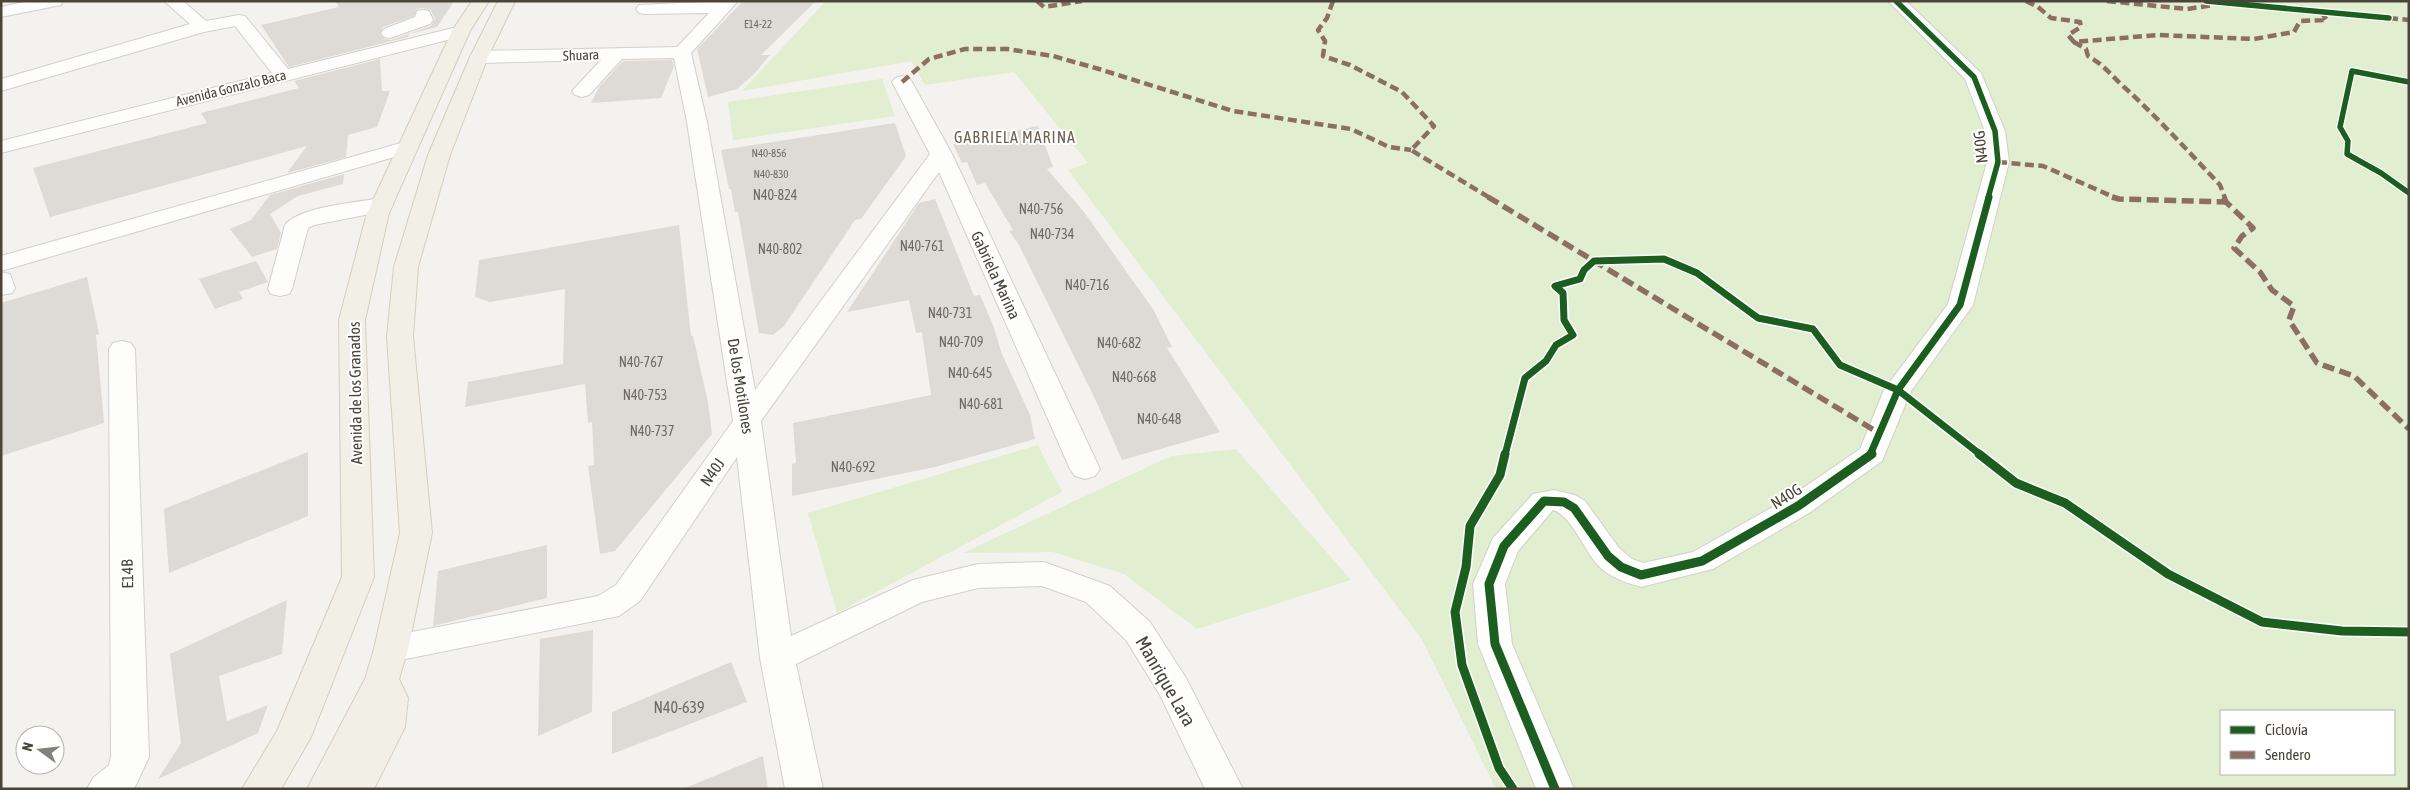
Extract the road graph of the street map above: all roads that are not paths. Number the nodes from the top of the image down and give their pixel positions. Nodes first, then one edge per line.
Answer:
1 (172, 1) edge
2 (480, 1) edge
3 (507, 1) edge
4 (1896, 1) edge
5 (48, 2) edge
6 (726, 5) edge
7 (645, 9) dead end
8 (1, 12) edge
9 (423, 15) dead end
10 (200, 27) junction
11 (461, 31) junction
12 (391, 48) junction
13 (682, 52) junction
14 (616, 54) junction
15 (479, 57) junction
16 (283, 75) junction
17 (902, 82) dead end
18 (1, 85) edge
19 (582, 91) dead end
20 (1, 147) edge
21 (408, 147) junction
22 (941, 154) junction
23 (382, 205) junction
24 (2, 277) edge
25 (280, 289) dead end
26 (122, 349) dead end
27 (747, 421) junction
28 (1085, 469) dead end
29 (777, 658) junction
30 (387, 664) junction
31 (106, 789) edge
32 (261, 789) edge
33 (326, 789) edge
34 (355, 789) edge
35 (804, 789) edge
36 (1224, 789) edge
37 (1555, 789) edge

1 - 10 street
2 - 11 main road, Avenida de los Granados
3 - 15 main road
4 - 37 street, N40G
5 - 8 street
6 - 7 street
6 - 13 street
9 - 12 street
10 - 16 street
10 - 18 street
11 - 12 street, Avenida Gonzalo Baca
11 - 21 main road, Avenida de los Granados
12 - 16 street, Avenida Gonzalo Baca
13 - 14 street, Shuara
13 - 27 street, De los Motilones
14 - 15 street, Shuara
14 - 19 street
15 - 30 main road
16 - 20 street, Avenida Gonzalo Baca
17 - 22 street, Gabriela Marina
21 - 23 main road, Avenida de los Granados
21 - 24 street
22 - 27 street, N40J
22 - 28 street, Gabriela Marina
23 - 25 street
23 - 32 main road, Avenida de los Granados
26 - 31 street, E14B
27 - 29 street, De los Motilones
27 - 30 street, N40J
29 - 35 street, De los Motilones
29 - 36 street, Manrique Lara
30 - 33 main road
30 - 34 main road

